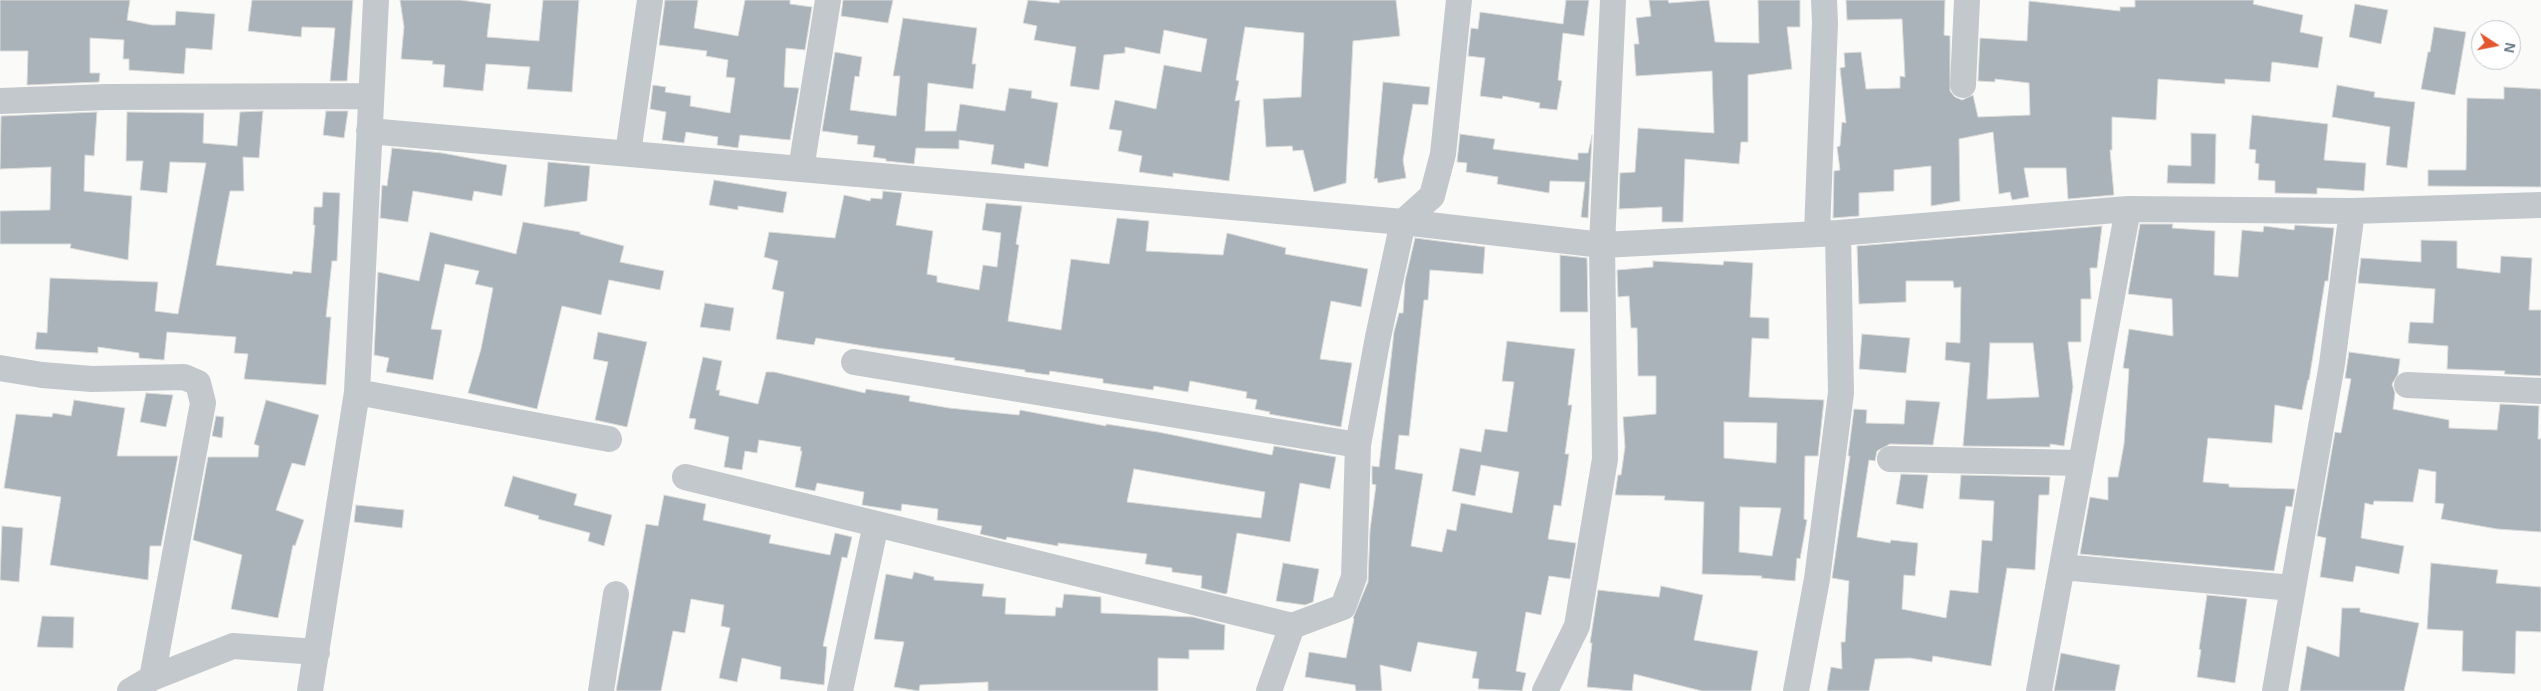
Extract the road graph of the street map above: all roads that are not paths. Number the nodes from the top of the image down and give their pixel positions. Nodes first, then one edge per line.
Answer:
1 (376, 0) edge
2 (650, 0) edge
3 (828, 0) edge
4 (1460, 0) edge
5 (1613, 0) edge
6 (1824, 0) edge
7 (1967, 0) edge
8 (1963, 85) dead end
9 (370, 96) junction
10 (0, 101) edge
11 (369, 130) junction
12 (628, 154) junction
13 (801, 169) junction
14 (2541, 205) edge
15 (2128, 209) junction
16 (2352, 211) junction
17 (1403, 222) junction
18 (1828, 233) junction
19 (1602, 244) junction
20 (854, 362) dead end
21 (0, 368) edge
22 (2408, 385) dead end
23 (2541, 391) edge
24 (357, 392) junction
25 (609, 439) dead end
26 (1358, 445) junction
27 (1890, 460) dead end
28 (2082, 464) junction
29 (685, 477) dead end
30 (876, 524) junction
31 (2062, 567) junction
32 (2292, 588) junction
33 (616, 594) dead end
34 (1292, 626) junction
35 (317, 652) junction
36 (141, 684) edge
37 (310, 691) edge
38 (601, 691) edge
39 (840, 691) edge
40 (1269, 691) edge
41 (1545, 691) edge
42 (1796, 691) edge
43 (2039, 691) edge
44 (2275, 691) edge

1 - 9 street
2 - 12 street
3 - 13 street
4 - 17 street
5 - 19 street
6 - 18 street
7 - 8 street
9 - 10 street
9 - 11 street
11 - 12 street
11 - 24 street
12 - 13 street
13 - 17 street
14 - 16 street
15 - 16 street
15 - 18 street
15 - 28 street
16 - 32 street
17 - 19 street
17 - 26 street
18 - 19 street
18 - 42 street
19 - 41 street
20 - 26 street
21 - 36 street
22 - 23 street
24 - 25 street
24 - 35 street
26 - 34 street
27 - 28 street
28 - 31 street
29 - 30 street
30 - 34 street
30 - 39 street
31 - 32 street
31 - 43 street
32 - 44 street
33 - 38 street
34 - 40 street
35 - 36 street
35 - 37 street

